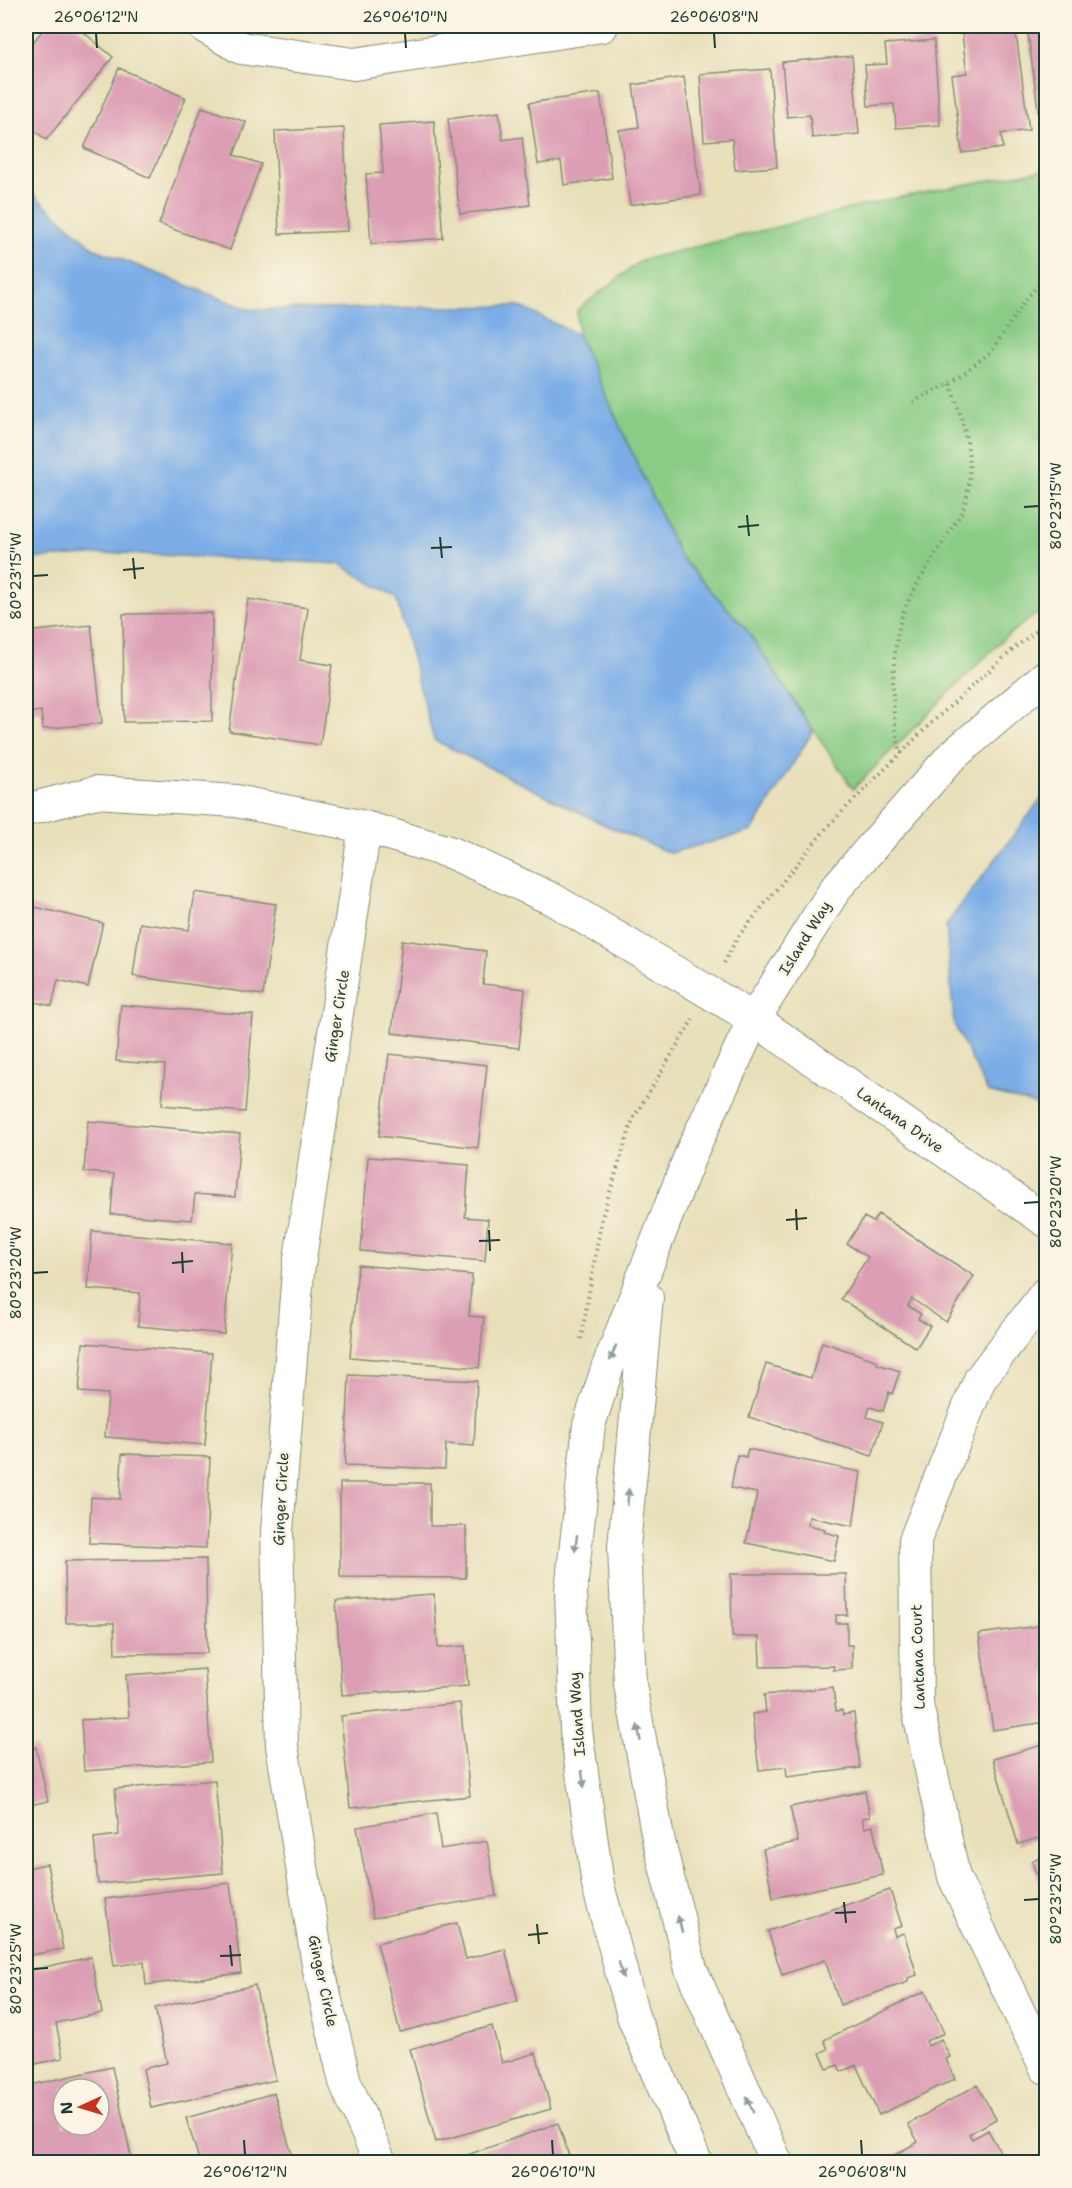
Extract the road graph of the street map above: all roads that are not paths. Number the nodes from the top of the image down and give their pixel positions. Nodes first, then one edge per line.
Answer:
1 (203, 26) edge
2 (583, 27) edge
3 (1047, 676) edge
4 (26, 810) edge
5 (365, 827) junction
6 (754, 1019) junction
7 (1047, 1221) edge
8 (651, 1260) junction
9 (1047, 1293) edge
10 (1047, 2068) edge
11 (772, 2161) edge
12 (381, 2163) edge
13 (696, 2163) edge

1 - 2 street
3 - 6 street, Island Way
4 - 5 street
5 - 6 street
5 - 12 street, Ginger Circle
6 - 7 street, Lantana Drive
6 - 8 street, Island Way
11 -> 8 street, Island Way
8 -> 13 street, Island Way
9 - 10 street, Lantana Court

